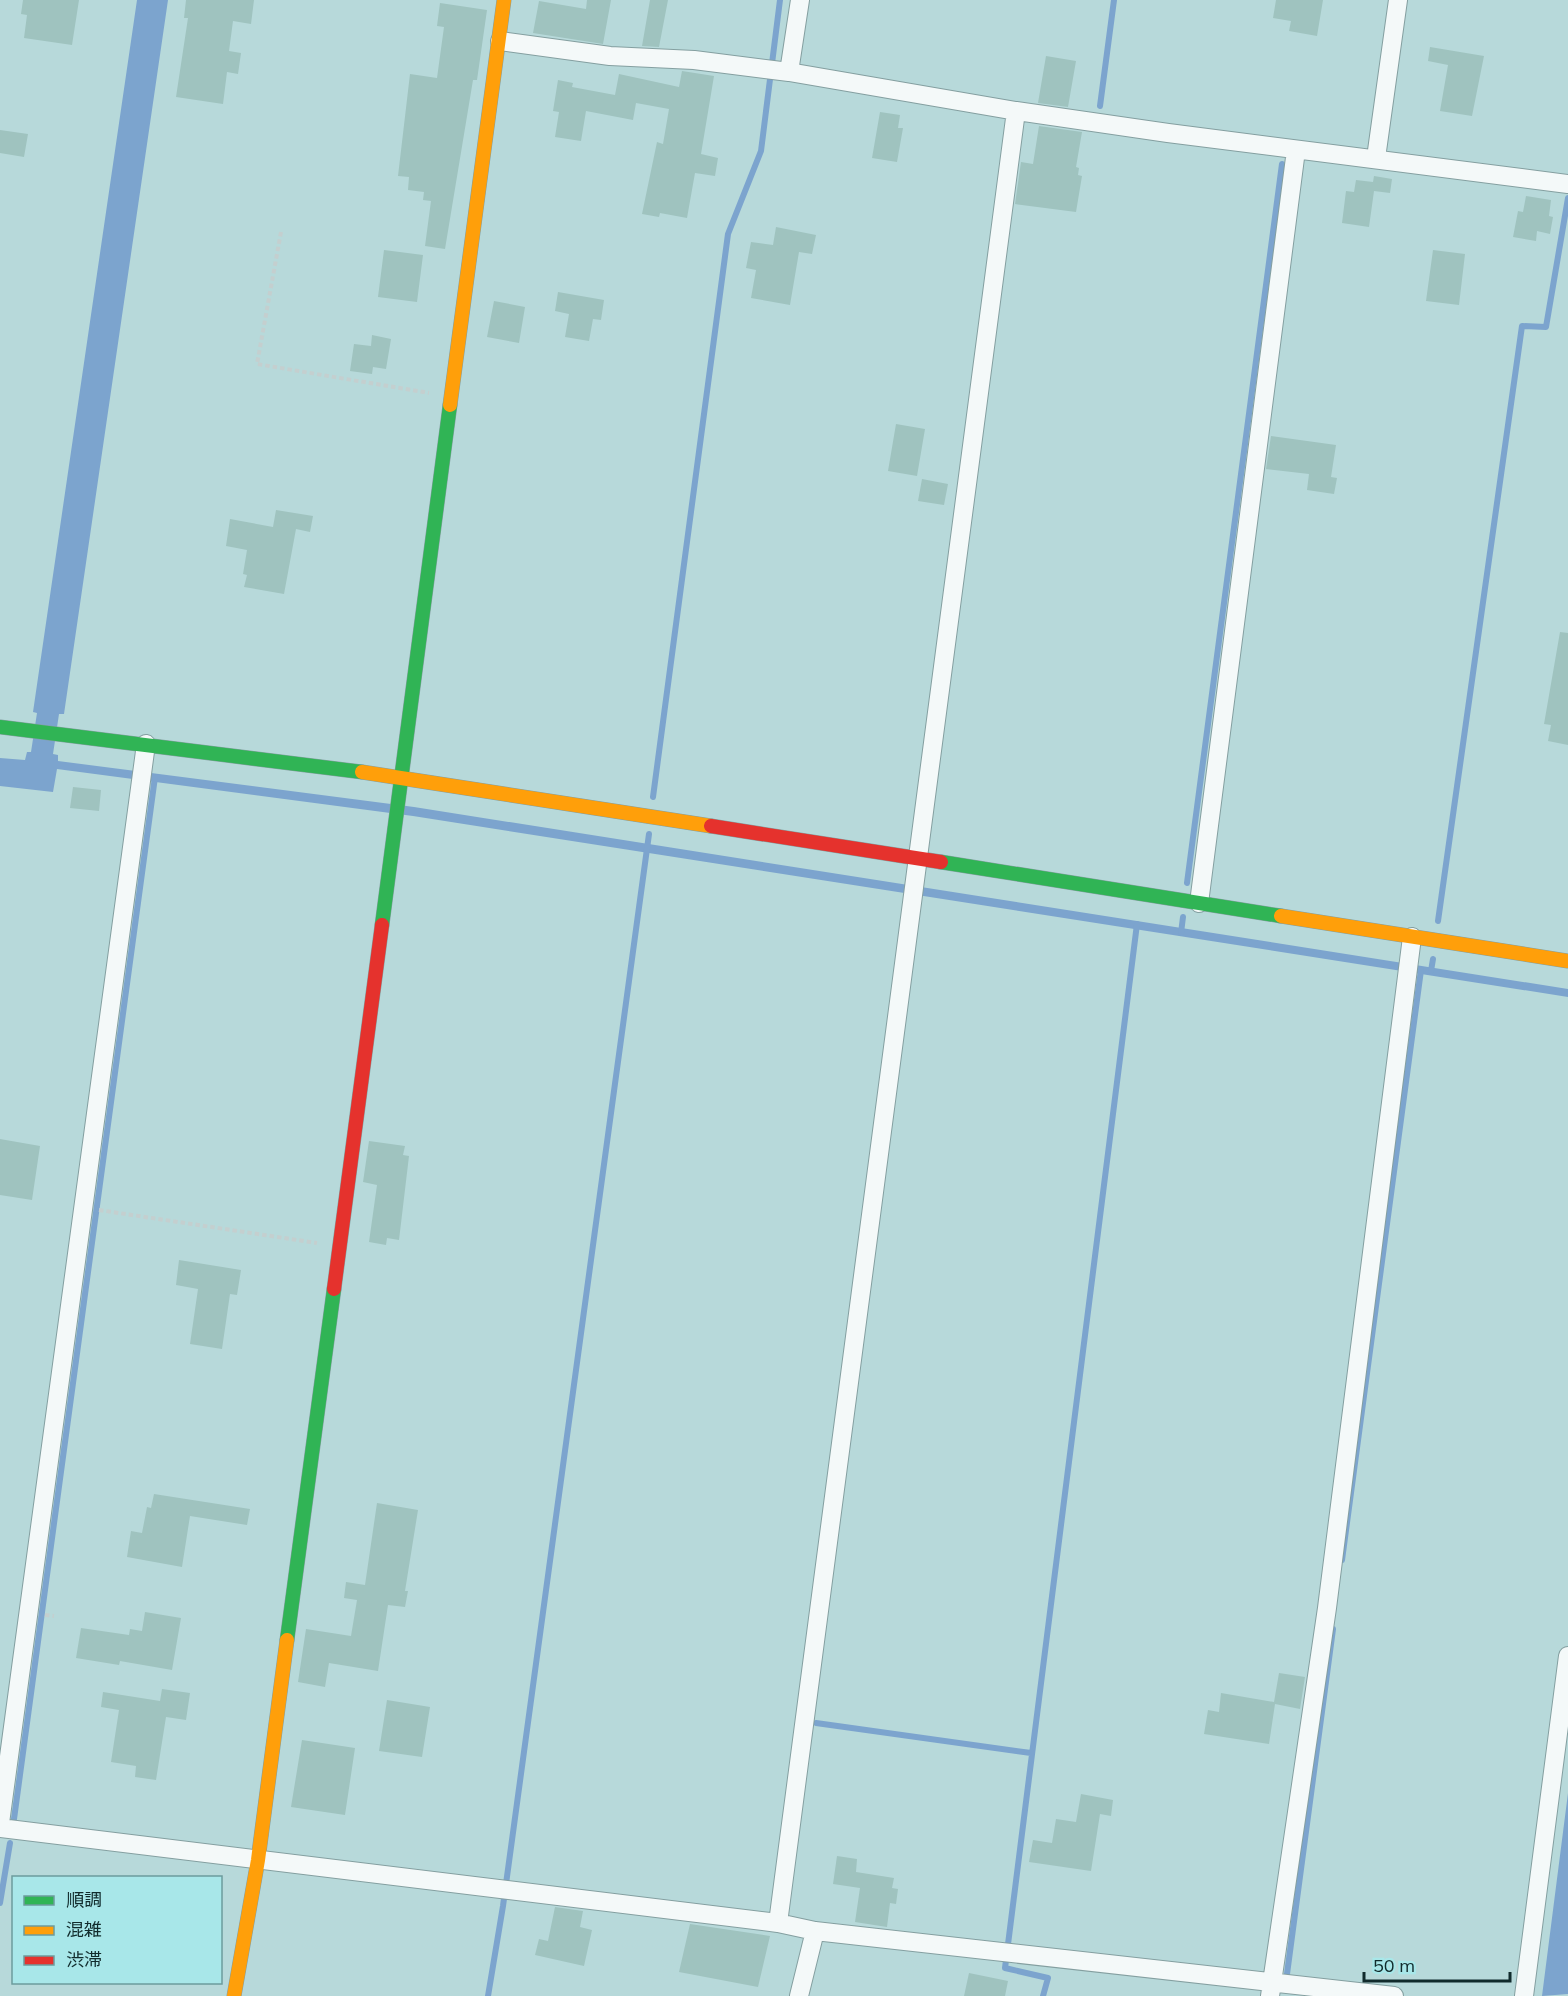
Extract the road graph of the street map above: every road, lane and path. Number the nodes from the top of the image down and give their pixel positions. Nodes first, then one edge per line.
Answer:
1 (504, 0) edge
2 (800, 0) edge
3 (1398, 0) edge
4 (500, 41) junction
5 (776, 70) junction
6 (1016, 111) junction
7 (1296, 150) junction
8 (1376, 158) junction
9 (1568, 184) edge
10 (280, 232) dead end
11 (452, 396) junction
12 (0, 727) edge
13 (146, 744) junction
14 (401, 777) junction
15 (918, 859) junction
16 (1199, 903) junction
17 (1412, 937) junction
18 (1568, 961) edge
19 (106, 1211) dead end
20 (338, 1246) junction
21 (1568, 1656) edge
22 (0, 1823) edge
23 (0, 1828) edge
24 (258, 1860) junction
25 (778, 1923) junction
26 (815, 1931) junction
27 (1271, 1989) edge
28 (234, 1996) edge
29 (799, 1996) edge
30 (1394, 1996) edge
31 (1524, 1996) edge

1 - 4 street
2 - 5 street
3 - 8 street
4 - 5 street
4 - 11 street
5 - 6 street
6 - 7 street
6 - 15 street
7 - 8 street
7 - 16 street
8 - 9 street
10 - 11 path
11 - 14 street
12 - 13 street
13 - 14 street
13 - 22 street
14 - 15 street
14 - 20 street
15 - 16 street
15 - 25 street
16 - 17 street
17 - 18 street
17 - 27 street
19 - 20 path
20 - 24 street
21 - 31 street
23 - 24 street
24 - 25 street
24 - 28 street
25 - 26 street
26 - 27 street
26 - 29 street
27 - 30 street

